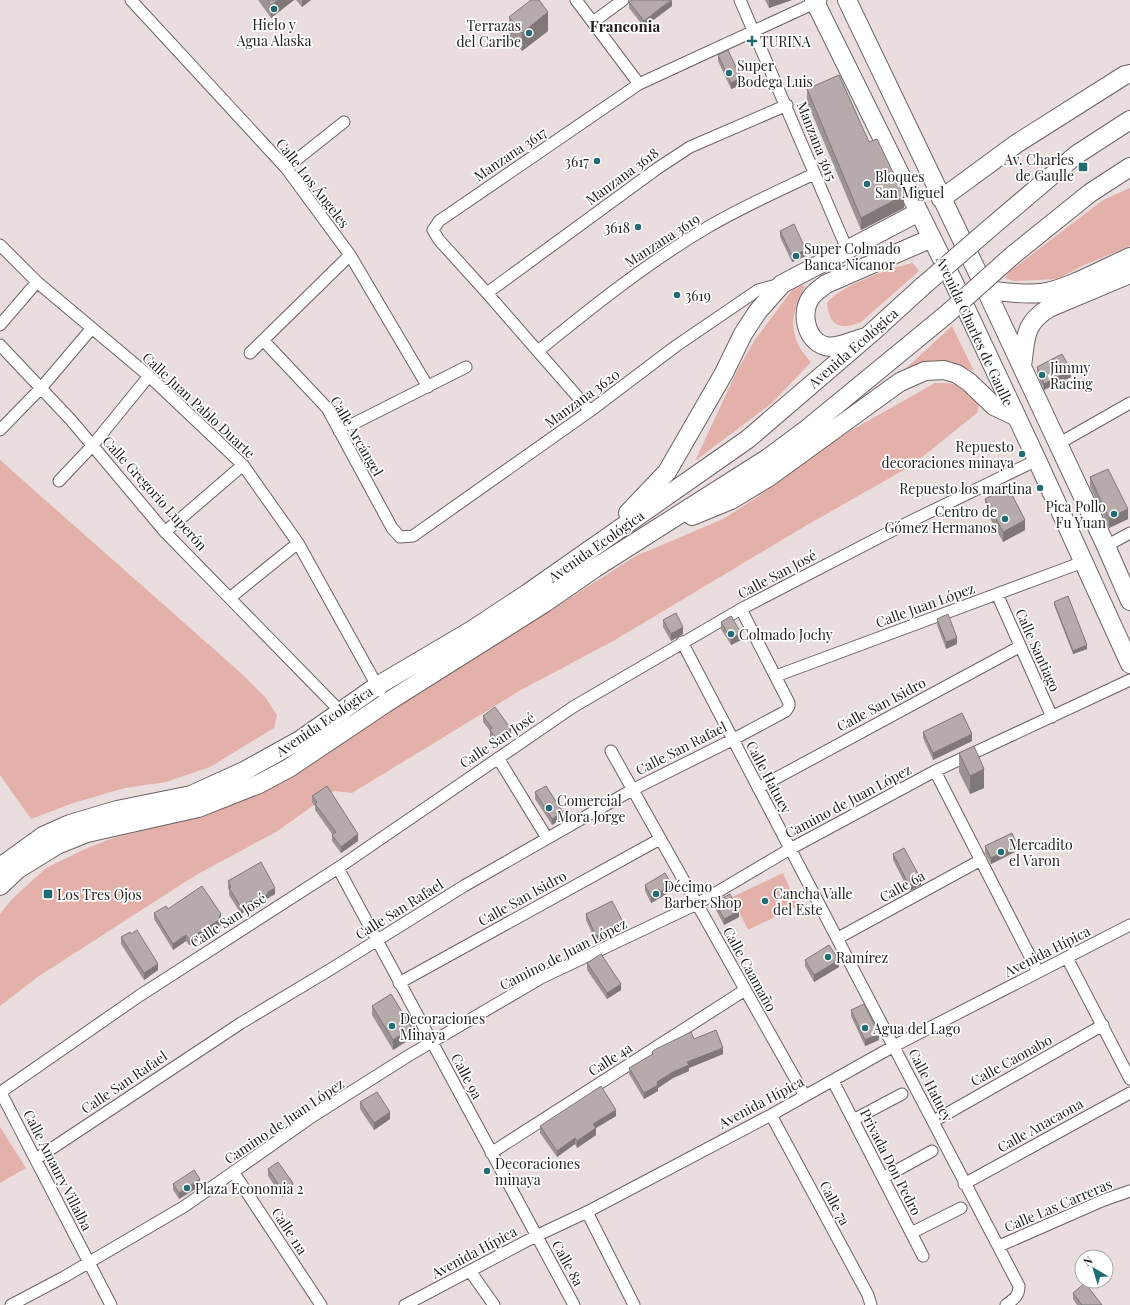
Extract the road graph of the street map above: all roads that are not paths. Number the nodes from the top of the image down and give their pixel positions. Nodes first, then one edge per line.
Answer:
1 (131, 0) edge
2 (576, 0) edge
3 (623, 0) edge
4 (740, 0) edge
5 (847, 0) edge
6 (817, 1) edge
7 (593, 22) junction
8 (754, 31) junction
9 (1130, 74) edge
10 (639, 84) junction
11 (786, 105) junction
12 (1130, 120) edge
13 (344, 122) dead end
14 (1130, 167) edge
15 (286, 168) junction
16 (814, 174) junction
17 (941, 199) junction
18 (919, 212) junction
19 (932, 238) junction
20 (0, 245) edge
21 (847, 249) junction
22 (350, 255) junction
23 (1130, 257) edge
24 (1130, 274) edge
25 (37, 282) junction
26 (782, 284) junction
27 (986, 290) junction
28 (488, 293) junction
29 (0, 325) edge
30 (92, 328) junction
31 (868, 336) junction
32 (263, 340) junction
33 (0, 345) edge
34 (538, 351) junction
35 (250, 353) dead end
36 (1022, 366) junction
37 (466, 367) dead end
38 (149, 376) junction
39 (428, 387) junction
40 (41, 388) junction
41 (1130, 403) edge
42 (590, 412) junction
43 (1015, 416) junction
44 (0, 430) edge
45 (339, 431) junction
46 (1058, 444) junction
47 (92, 446) junction
48 (1037, 460) junction
49 (244, 465) junction
50 (59, 481) dead end
51 (670, 521) junction
52 (164, 532) junction
53 (616, 533) junction
54 (1130, 533) edge
55 (400, 537) joint
56 (298, 544) junction
57 (1106, 546) junction
58 (1083, 562) junction
59 (997, 594) junction
60 (231, 597) junction
61 (1130, 601) edge
62 (742, 609) junction
63 (682, 642) junction
64 (1019, 647) junction
65 (1130, 664) edge
66 (776, 676) junction
67 (1130, 680) edge
68 (377, 686) junction
69 (386, 703) junction
70 (341, 710) junction
71 (1052, 717) junction
72 (351, 726) junction
73 (732, 740) junction
74 (611, 751) dead end
75 (498, 758) junction
76 (935, 771) junction
77 (758, 788) junction
78 (632, 790) junction
79 (547, 838) junction
80 (660, 839) junction
81 (790, 849) junction
82 (981, 860) junction
83 (0, 867) edge
84 (338, 868) junction
85 (0, 886) edge
86 (697, 904) junction
87 (1130, 925) edge
88 (838, 938) junction
89 (377, 941) junction
90 (1067, 958) junction
91 (1038, 972) junction
92 (399, 983) junction
93 (745, 990) junction
94 (1103, 1025) junction
95 (432, 1042) junction
96 (894, 1046) junction
97 (1130, 1079) edge
98 (833, 1081) junction
99 (0, 1092) edge
100 (1130, 1093) edge
101 (902, 1094) dead end
102 (805, 1096) junction
103 (771, 1115) junction
104 (853, 1120) junction
105 (934, 1121) junction
106 (932, 1151) dead end
107 (491, 1154) junction
108 (36, 1159) junction
109 (234, 1173) junction
110 (883, 1178) junction
111 (964, 1184) junction
112 (1130, 1191) edge
113 (961, 1208) dead end
114 (587, 1212) junction
115 (911, 1233) junction
116 (536, 1236) junction
117 (998, 1246) junction
118 (923, 1256) dead end
119 (89, 1263) junction
120 (470, 1271) junction
121 (11, 1305) edge
122 (111, 1305) edge
123 (321, 1305) edge
124 (405, 1305) edge
125 (494, 1305) edge
126 (574, 1305) edge
127 (634, 1305) edge
128 (871, 1305) edge
129 (1006, 1305) edge

1 - 15 street, Calle Los Ángeles
2 - 7 street
3 - 7 street
4 - 8 street, Manzana 3615
5 - 17 main road, Avenida Charles de Gaulle
6 - 8 street, Manzana 3617
6 - 18 main road, Avenida Charles de Gaulle
7 - 10 street
8 - 10 street, Manzana 3617
8 - 11 street, Manzana 3615
9 - 17 main road
10 - 28 street, Manzana 3617
11 - 16 street, Manzana 3615
11 - 28 street, Manzana 3618
12 - 31 main road, Avenida Ecológica, bridge
13 - 15 street
14 - 51 main road, Avenida Ecológica, bridge
15 - 22 street, Calle Los Ángeles
16 - 21 street, Manzana 3615
16 - 34 street, Manzana 3619
17 - 27 main road, Avenida Charles de Gaulle
18 - 19 main road, Avenida Charles de Gaulle
18 - 21 main road
19 - 31 main road
19 - 43 main road, Avenida Charles de Gaulle
20 - 25 street, Calle Juan Pablo Duarte
21 - 26 main road
22 - 32 street
22 - 39 street, Calle Los Ángeles
23 - 27 main road
24 - 36 main road
25 - 29 street
25 - 30 street, Calle Juan Pablo Duarte
26 - 42 street, Manzana 3620
26 - 53 main road
27 - 36 main road, Avenida Charles de Gaulle
28 - 34 street, Manzana 3617
30 - 38 street, Calle Juan Pablo Duarte
30 - 40 street
31 - 53 main road, Avenida Ecológica
32 - 35 street
32 - 45 street, Calle Arcángel
33 - 40 street, Calle Gregorio Luperón
34 - 42 street, Manzana 3617
36 - 46 main road, Avenida Charles de Gaulle
37 - 39 street
38 - 47 street
38 - 49 street, Calle Juan Pablo Duarte
39 - 45 street
40 - 44 street
40 - 47 street, Calle Gregorio Luperón
41 - 46 street
42 - 55 street, Manzana 3620
43 - 48 main road, Avenida Charles de Gaulle
43 - 51 main road
45 - 55 street, Calle Arcángel
46 - 57 main road, Avenida Charles de Gaulle
47 - 50 street
47 - 52 street, Calle Gregorio Luperón
48 - 58 main road, Avenida Charles de Gaulle
48 - 62 street, Calle San José
49 - 52 street
49 - 56 street, Calle Juan Pablo Duarte
51 - 69 main road, Avenida Ecológica
52 - 60 street, Calle Gregorio Luperón
53 - 68 main road, Avenida Ecológica
54 - 57 street
56 - 60 street
56 - 68 street, Calle Juan Pablo Duarte
57 - 61 main road, Avenida Charles de Gaulle
58 - 59 street, Calle Juan López
58 - 65 main road, Avenida Charles de Gaulle
59 - 64 street, Calle Santiago
59 - 66 street, Calle Juan López
60 - 70 street, Calle Gregorio Luperón
62 - 63 street, Calle San José
62 - 66 street
63 - 73 street, Calle Hatuey
63 - 75 street, Calle San José
64 - 71 street, Calle Santiago
64 - 77 street, Calle San Isidro
66 - 73 street, Calle San Rafael
67 - 71 street, Camino de Juan López
68 - 69 street, Calle Juan Pablo Duarte
68 - 70 main road, Avenida Ecológica
69 - 72 main road, Avenida Ecológica
70 - 72 street, Calle Gregorio Luperón
70 - 83 main road, Avenida Ecológica
71 - 76 street, Camino de Juan López
72 - 85 main road, Avenida Ecológica
73 - 77 street, Calle Hatuey
73 - 78 street, Calle San Rafael
74 - 78 street, Calle Caamaño
75 - 79 street
75 - 84 street, Calle San José
76 - 81 street, Camino de Juan López
76 - 82 street
77 - 81 street, Calle Hatuey
78 - 79 street, Calle San Rafael
78 - 80 street, Calle Caamaño
79 - 89 street, Calle San Rafael
80 - 86 street, Calle Caamaño
80 - 92 street, Calle San Isidro
81 - 86 street, Camino de Juan López
81 - 88 street, Calle Hatuey
82 - 88 street, Calle 6a
82 - 91 street
84 - 89 street, Calle 9a
84 - 99 street, Calle San José
86 - 93 street, Calle Caamaño
86 - 95 street, Camino de Juan López
87 - 90 street, Avenida Hípica
88 - 96 street, Calle Hatuey
89 - 92 street, Calle 9a
89 - 108 street, Calle San Rafael
90 - 91 street, Avenida Hípica
90 - 94 street
91 - 96 street, Avenida Hípica
92 - 95 street, Calle 9a
93 - 102 street, Calle Caamaño
93 - 107 street, Calle 4a
94 - 97 street
94 - 105 street, Calle Caonabo
95 - 107 street, Calle 9a
95 - 109 street, Camino de Juan López
96 - 98 street, Avenida Hípica
96 - 105 street, Calle Hatuey
98 - 102 street, Avenida Hípica
98 - 104 street, Privada Don Pedro
99 - 108 street, Calle Amaury Villalba
100 - 111 street, Calle Anacaona
101 - 104 street
102 - 103 street, Avenida Hípica
103 - 114 street, Avenida Hípica
103 - 128 street, Calle 7a
104 - 110 street, Privada Don Pedro
105 - 111 street, Calle Hatuey
106 - 110 street
107 - 116 street, Calle 9a
108 - 119 street, Calle Amaury Villalba
109 - 119 street, Camino de Juan López
109 - 123 street, Calle 11a
110 - 115 street, Privada Don Pedro
111 - 117 street, Calle Hatuey
112 - 117 street, Calle Las Carreras
113 - 115 street
114 - 116 street, Avenida Hípica
114 - 127 street
115 - 118 street, Privada Don Pedro
116 - 120 street, Avenida Hípica
116 - 126 street, Calle 8a
117 - 129 street, Calle Hatuey
119 - 121 street, Camino de Juan López
119 - 122 street
120 - 124 street, Avenida Hípica
120 - 125 street

